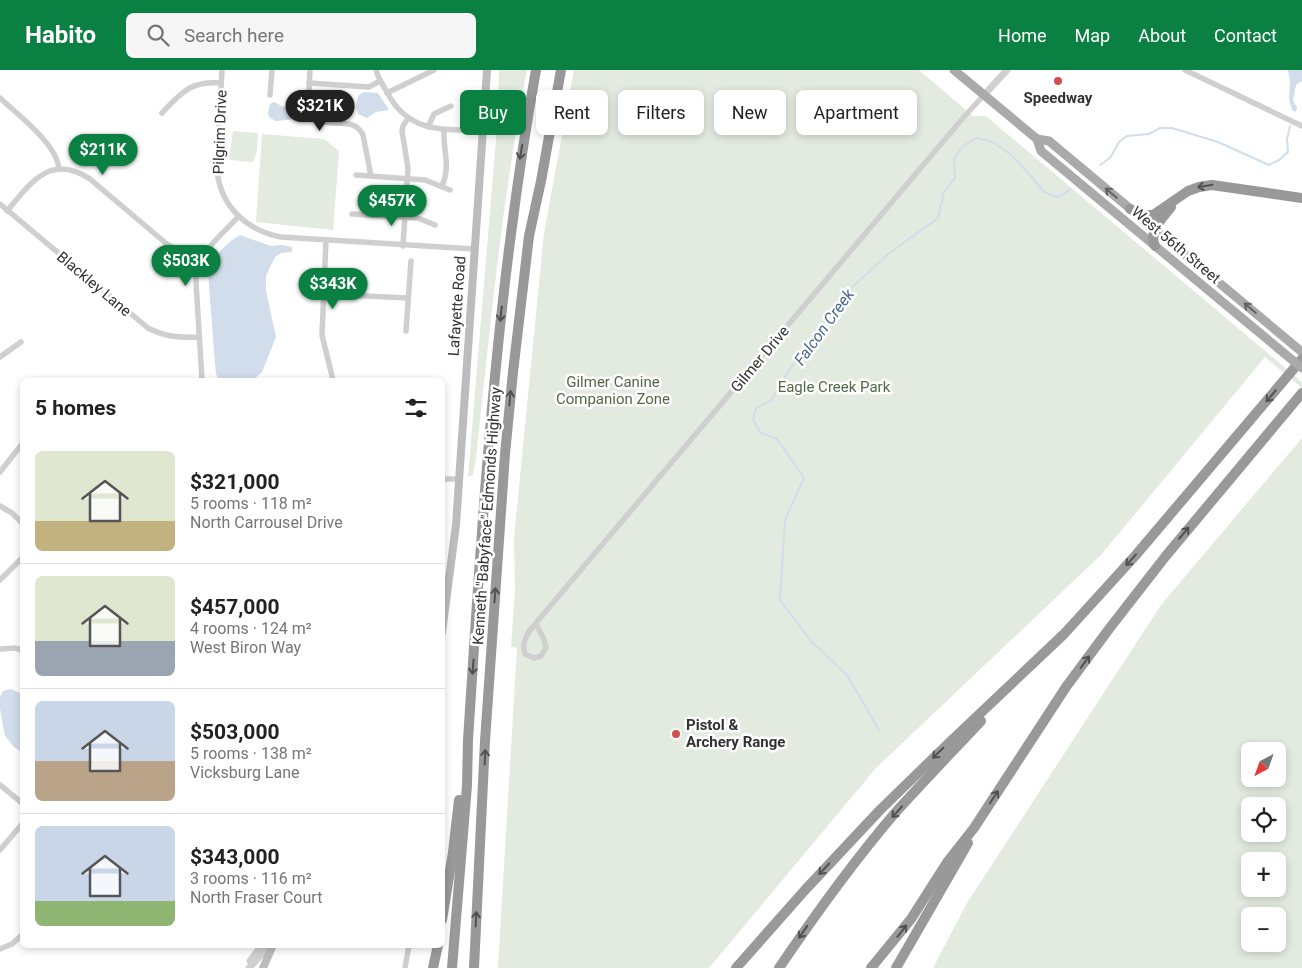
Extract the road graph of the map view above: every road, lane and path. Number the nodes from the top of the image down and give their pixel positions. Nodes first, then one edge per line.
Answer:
1 (222, 70) edge
2 (272, 70) edge
3 (310, 70) edge
4 (376, 70) edge
5 (434, 70) edge
6 (486, 70) edge
7 (536, 70) edge
8 (561, 70) edge
9 (954, 70) edge
10 (1007, 70) edge
11 (1185, 70) edge
12 (380, 81) junction
13 (221, 83) junction
14 (309, 83) junction
15 (485, 90) edge
16 (388, 93) junction
17 (270, 95) dead end
18 (984, 95) junction
19 (0, 98) edge
20 (451, 106) dead end
21 (162, 113) dead end
22 (408, 118) junction
23 (1302, 126) edge
24 (428, 127) junction
25 (444, 130) junction
26 (460, 130) edge
27 (482, 135) edge
28 (1037, 139) junction
29 (59, 169) junction
30 (356, 175) dead end
31 (371, 176) junction
32 (408, 179) junction
33 (442, 186) junction
34 (450, 190) dead end
35 (1302, 198) edge
36 (1176, 200) junction
37 (0, 204) edge
38 (1130, 209) junction
39 (8, 211) junction
40 (352, 214) dead end
41 (238, 217) junction
42 (405, 217) junction
43 (436, 225) dead end
44 (1154, 229) junction
45 (326, 240) junction
46 (403, 246) junction
47 (1155, 246) junction
48 (474, 249) junction
49 (411, 261) dead end
50 (199, 262) junction
51 (323, 294) junction
52 (408, 298) junction
53 (406, 332) dead end
54 (199, 338) junction
55 (21, 342) dead end
56 (1302, 352) edge
57 (0, 357) edge
58 (1302, 359) edge
59 (1302, 368) edge
60 (202, 378) edge
61 (332, 378) edge
62 (1302, 393) edge
63 (20, 446) edge
64 (0, 472) edge
65 (445, 479) edge
66 (459, 480) junction
67 (0, 506) edge
68 (20, 521) edge
69 (20, 560) edge
70 (0, 580) edge
71 (445, 609) edge
72 (536, 624) junction
73 (0, 649) edge
74 (20, 649) edge
75 (1038, 660) junction
76 (468, 740) junction
77 (0, 784) edge
78 (20, 801) edge
79 (20, 826) edge
80 (974, 828) junction
81 (0, 850) edge
82 (445, 901) edge
83 (20, 937) edge
84 (260, 948) edge
85 (269, 948) edge
86 (271, 948) edge
87 (408, 948) edge
88 (437, 948) edge
89 (0, 949) edge
90 (247, 968) edge
91 (263, 968) edge
92 (405, 968) edge
93 (433, 968) edge
94 (452, 968) edge
95 (474, 968) edge
96 (736, 968) edge
97 (779, 968) edge
98 (871, 968) edge
99 (896, 968) edge

1 - 13 street, Pilgrim Drive
2 - 17 street
3 - 14 street
4 - 12 street
5 - 16 street
6 - 15 main road, Lafayette Road
7 -> 76 highway, Kenneth "Babyface" Edmonds Highway
95 -> 8 highway, Kenneth "Babyface" Edmonds Highway
9 - 18 main road, West 56th Street
10 - 18 street
11 - 23 street
12 - 14 street
12 - 16 street
13 - 21 street
13 - 41 street, Pilgrim Drive
14 - 31 street
16 - 22 street
18 - 28 main road, West 56th Street
18 - 72 street, Gilmer Drive
19 - 29 street
20 - 24 street
22 - 24 street
22 - 32 street
24 - 25 street
25 - 26 street
25 - 33 street
27 - 48 main road, Lafayette Road
38 -> 28 main road, West 56th Street
28 - 47 main road, West 56th Street
29 - 39 street
29 - 50 street
30 - 31 street
31 - 32 street
32 - 33 street
32 - 42 street
33 - 34 street
35 -> 36 highway
36 - 38 highway
36 - 44 highway
37 - 39 street, Blackley Lane
38 - 44 main road, West 56th Street
39 - 54 street, Blackley Lane
40 - 42 street
41 - 45 street, Pilgrim Drive
41 - 50 street
42 - 43 street
42 - 46 street
44 - 47 highway
56 -> 44 main road, West 56th Street
45 - 46 street, Pilgrim Drive
45 - 51 street
46 - 48 street, Pilgrim Drive
47 - 59 main road, West 56th Street, bridge
48 - 66 main road, Lafayette Road
49 - 52 street
50 - 54 street
51 - 52 street
51 - 61 street
52 - 53 street
54 - 60 street
55 - 57 street
58 -> 75 highway
80 -> 62 highway
63 - 64 street
65 - 66 street
66 - 71 main road, Lafayette Road
67 - 68 street
69 - 70 street
72 - 72 street, Gilmer Drive
73 - 74 street
75 -> 96 highway
75 -> 97 highway
76 - 82 highway
76 - 94 highway, Kenneth "Babyface" Edmonds Highway
77 - 78 street
79 - 81 street
98 -> 80 highway
80 - 99 highway
83 - 89 street
84 - 90 street
85 - 90 street
86 - 91 main road
87 - 92 street
88 - 93 highway

